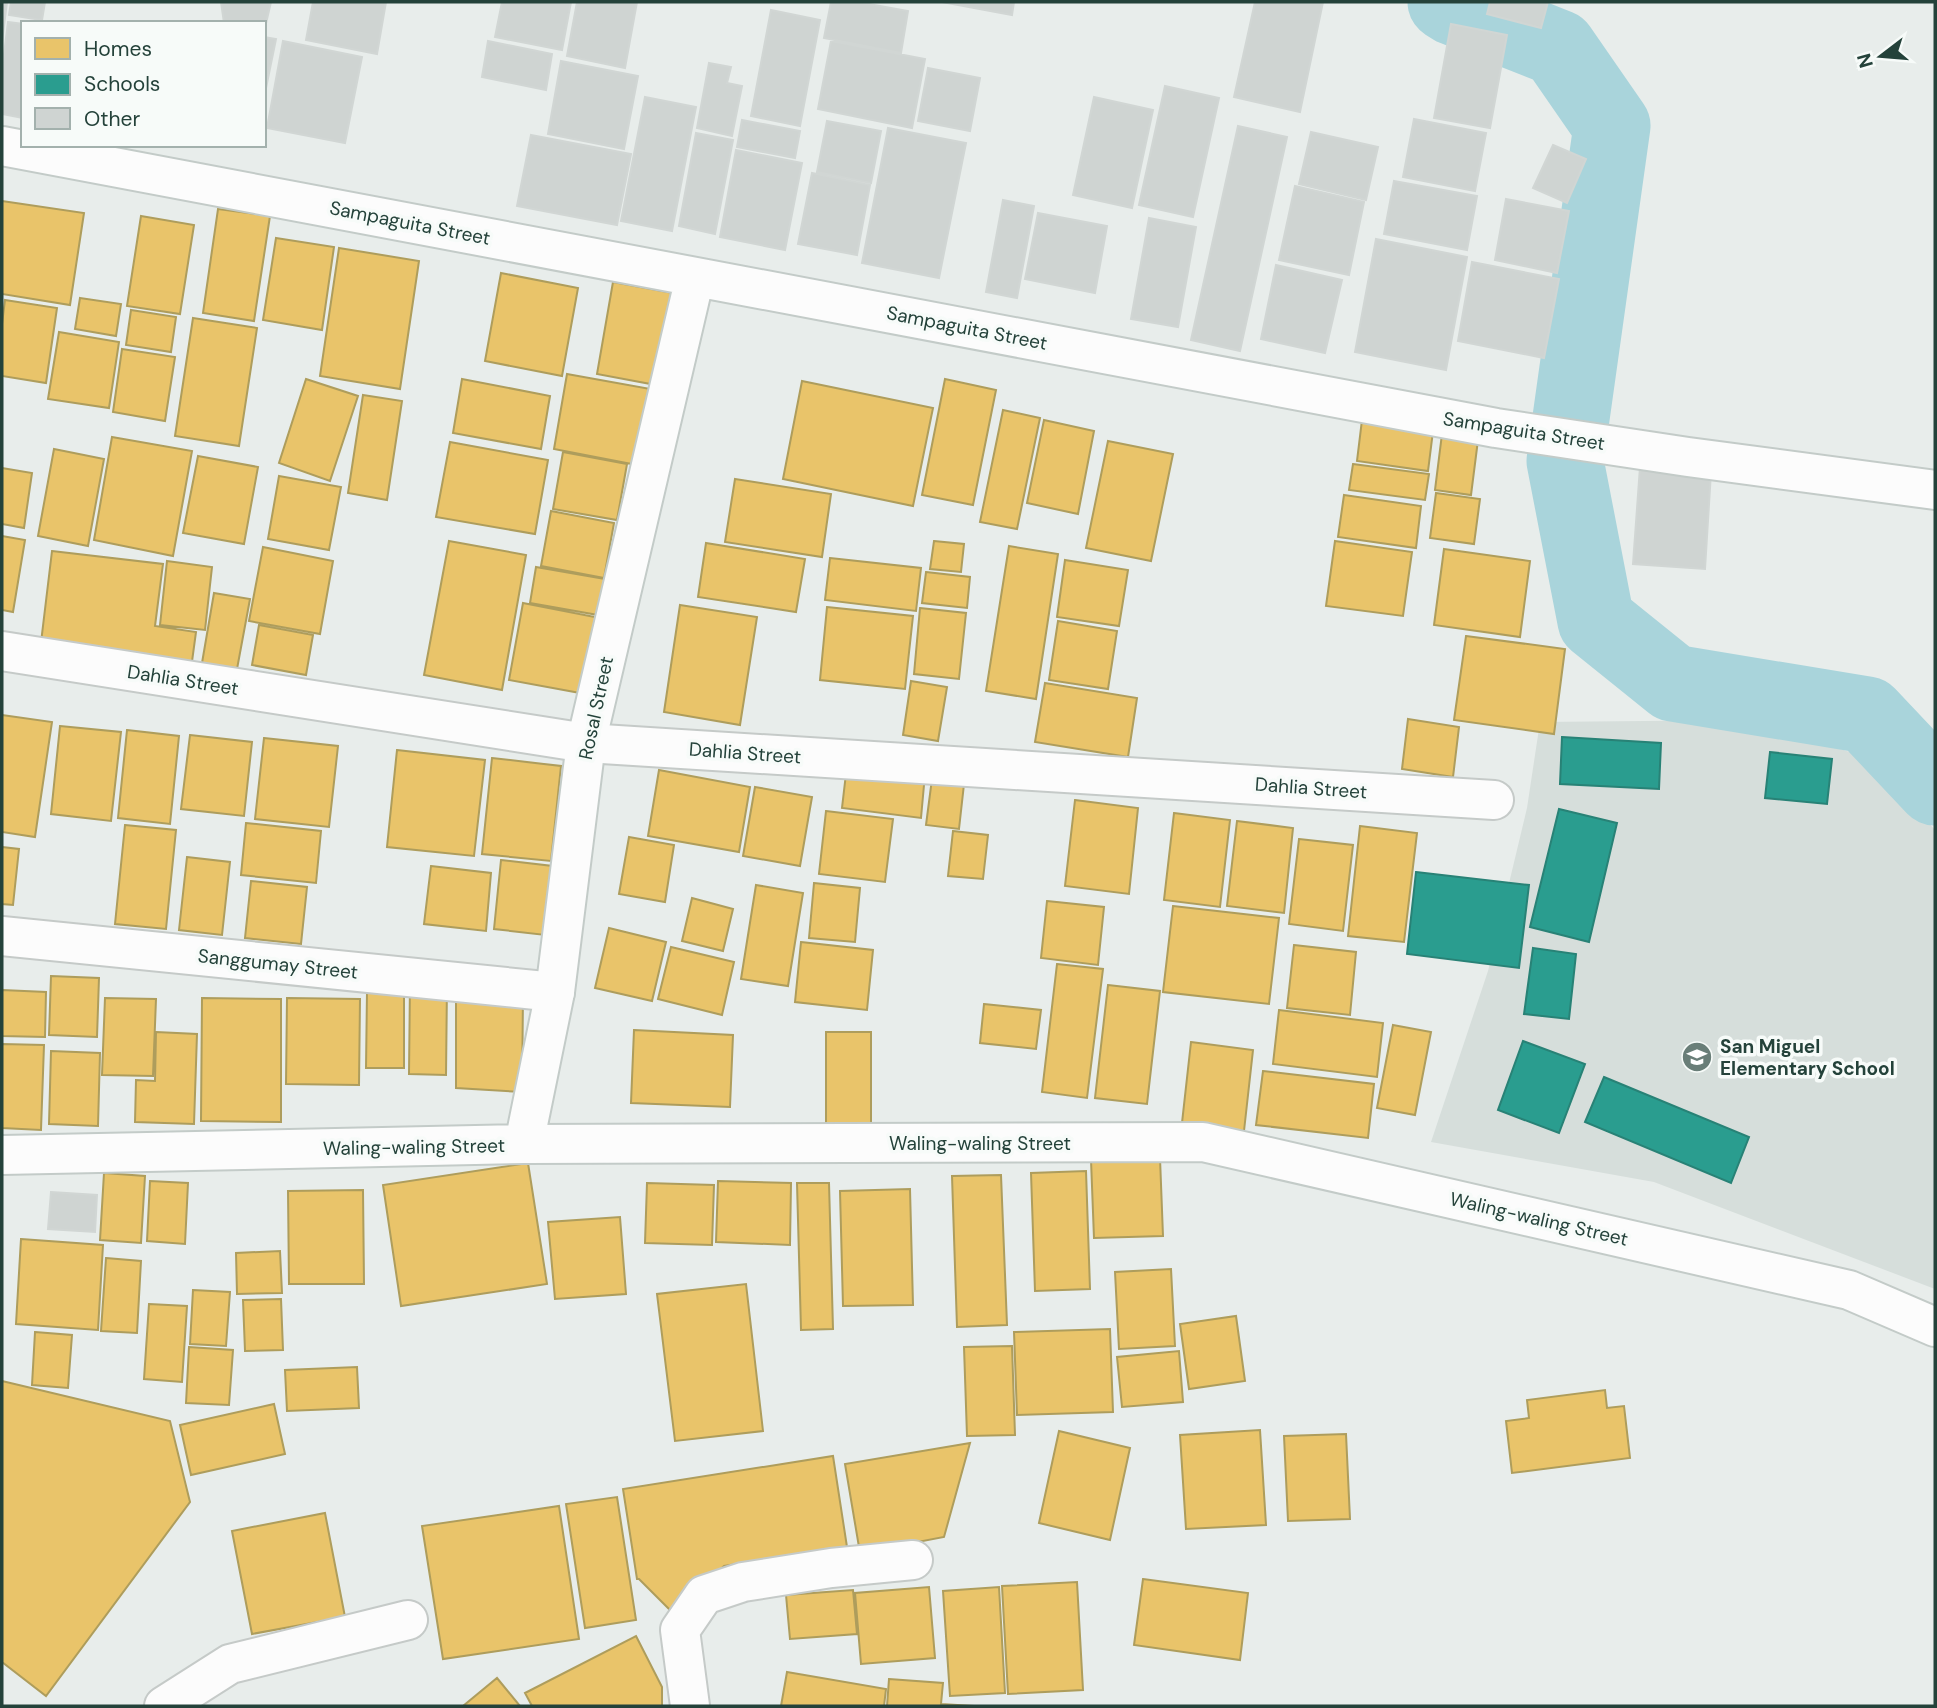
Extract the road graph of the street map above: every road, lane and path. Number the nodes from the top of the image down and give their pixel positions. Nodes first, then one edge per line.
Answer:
1 (2, 146) edge
2 (695, 277) junction
3 (1935, 490) edge
4 (2, 651) edge
5 (586, 743) junction
6 (1494, 800) dead end
7 (2, 936) edge
8 (555, 992) junction
9 (524, 1144) junction
10 (2, 1155) edge
11 (1935, 1327) edge
12 (913, 1560) dead end
13 (408, 1620) dead end
14 (164, 1706) edge
15 (690, 1706) edge

1 - 2 street, Sampaguita Street
2 - 3 street, Sampaguita Street
2 - 5 street, Rosal Street
4 - 5 street, Dahlia Street
5 - 6 street, Dahlia Street
5 - 8 street, Rosal Street
7 - 8 street, Sanggumay Street
8 - 9 street, Rosal Street
9 - 10 street, Waling-waling Street
9 - 11 street, Waling-waling Street
12 - 15 street
13 - 14 street

